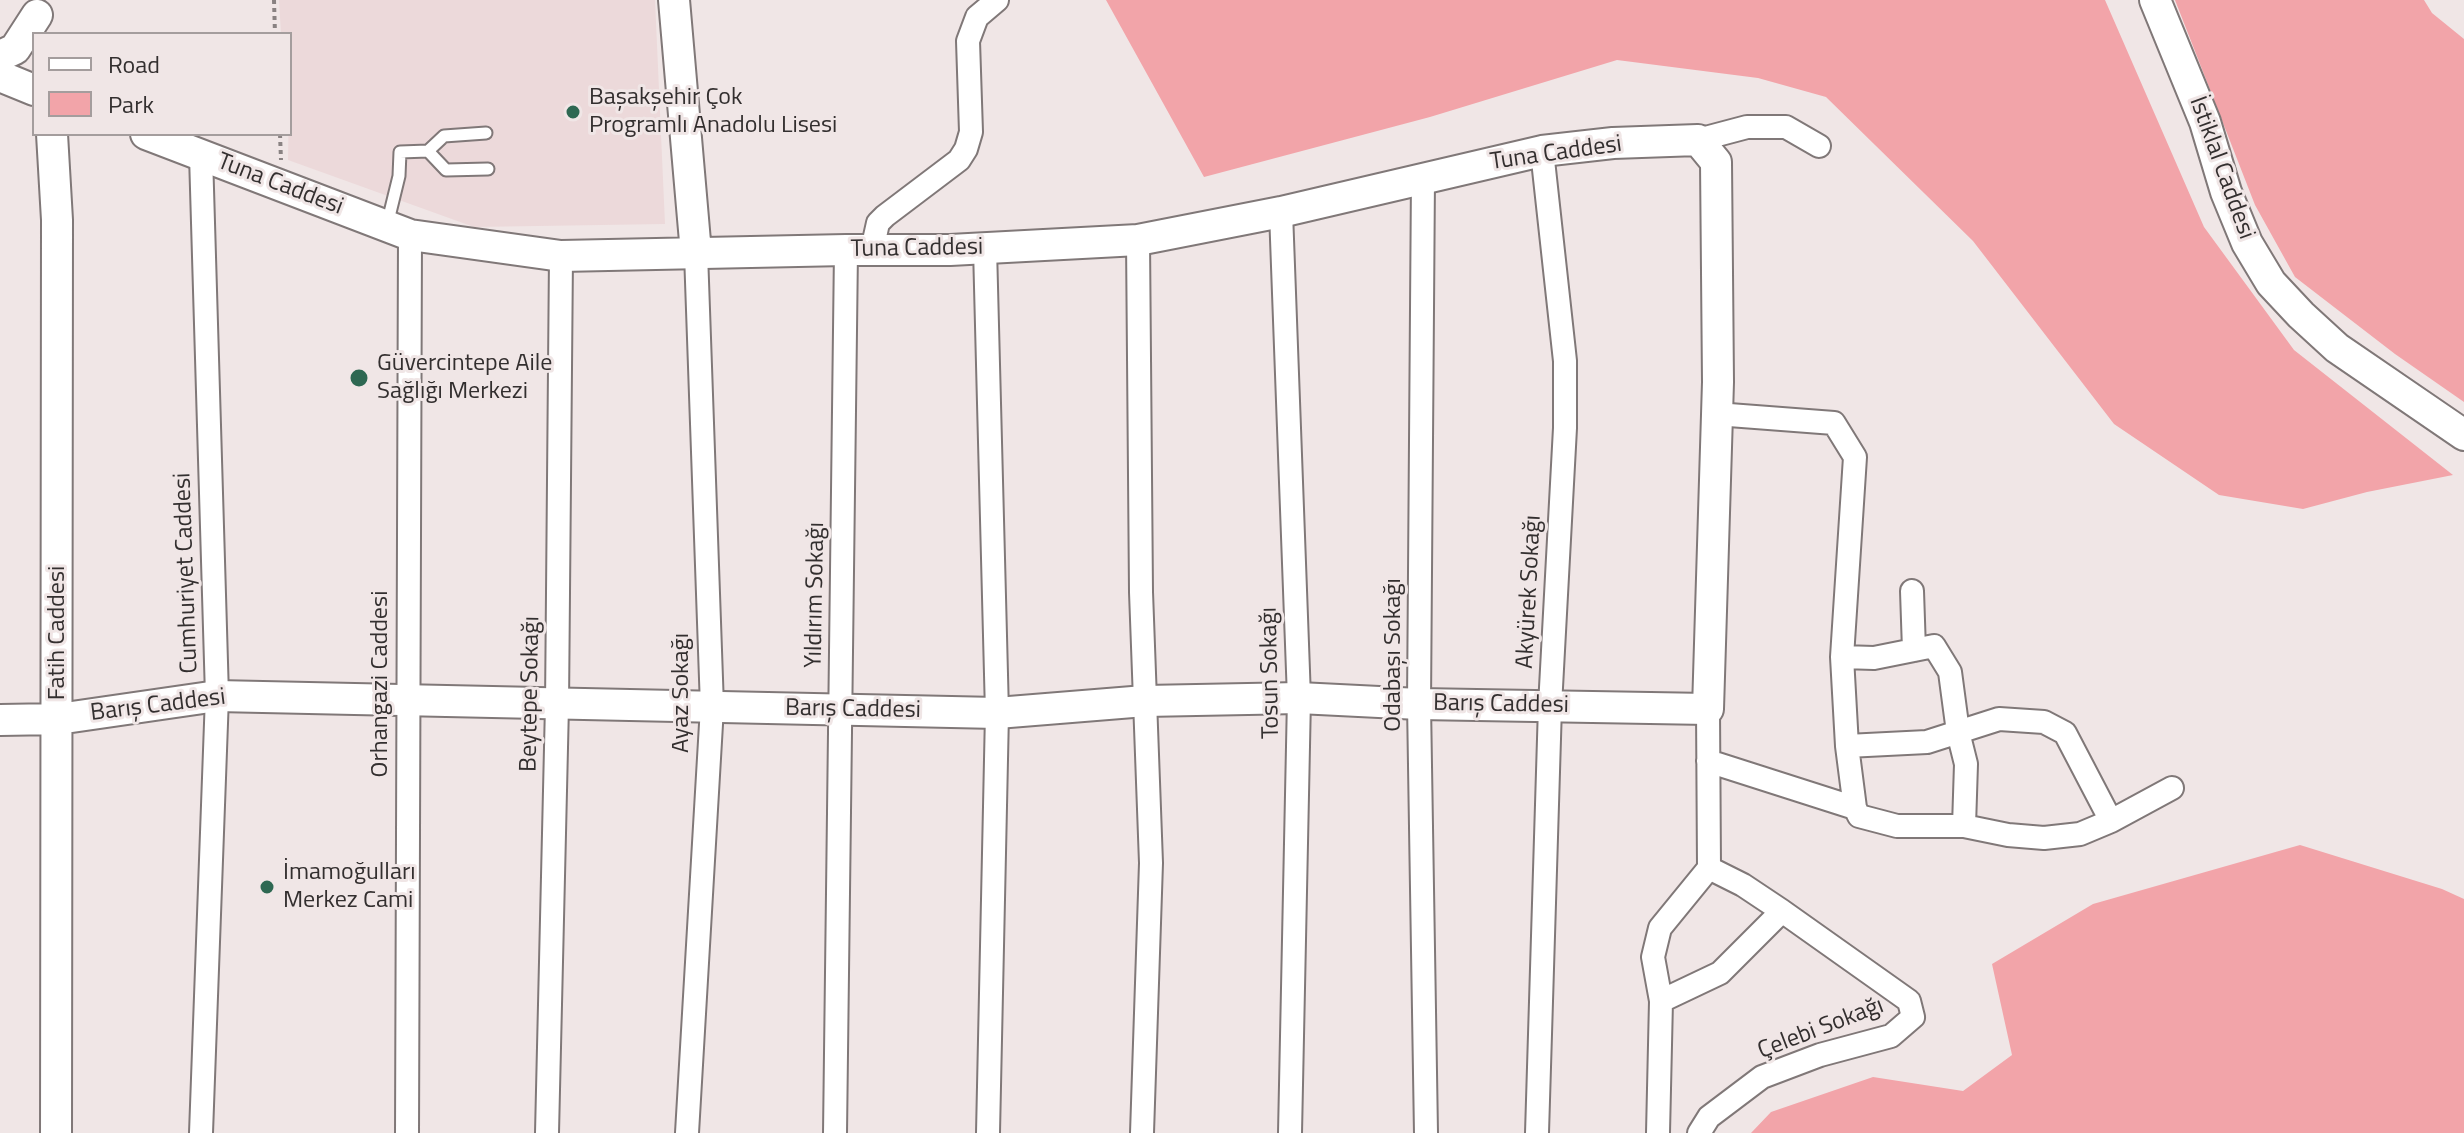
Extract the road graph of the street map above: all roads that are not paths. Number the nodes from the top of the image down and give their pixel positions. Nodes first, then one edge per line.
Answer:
1 (674, 0) edge
2 (997, 0) edge
3 (2155, 0) edge
4 (37, 16) edge
5 (0, 56) edge
6 (0, 76) edge
7 (32, 89) edge
8 (486, 133) dead end
9 (52, 136) edge
10 (151, 136) edge
11 (1698, 140) junction
12 (1819, 146) dead end
13 (428, 151) junction
14 (1542, 151) junction
15 (201, 155) junction
16 (488, 169) dead end
17 (1423, 177) junction
18 (1281, 212) junction
19 (398, 230) junction
20 (1138, 240) junction
21 (985, 248) junction
22 (859, 250) junction
23 (696, 253) junction
24 (561, 256) junction
25 (1716, 414) junction
26 (2464, 435) edge
27 (1912, 591) dead end
28 (1914, 650) junction
29 (1842, 657) junction
30 (217, 696) junction
31 (1299, 698) junction
32 (406, 700) junction
33 (1145, 701) junction
34 (1419, 704) junction
35 (557, 705) junction
36 (1550, 706) junction
37 (712, 707) junction
38 (840, 709) junction
39 (1708, 709) junction
40 (997, 713) junction
41 (58, 719) junction
42 (0, 720) edge
43 (1958, 732) junction
44 (1847, 746) junction
45 (1708, 761) junction
46 (2172, 788) dead end
47 (1855, 808) junction
48 (2111, 821) junction
49 (1964, 826) junction
50 (1709, 868) junction
51 (1782, 911) junction
52 (1661, 1001) junction
53 (56, 1133) edge
54 (201, 1133) edge
55 (407, 1133) edge
56 (547, 1133) edge
57 (687, 1133) edge
58 (835, 1133) edge
59 (988, 1133) edge
60 (1142, 1133) edge
61 (1290, 1133) edge
62 (1426, 1133) edge
63 (1537, 1133) edge
64 (1658, 1133) edge
65 (1699, 1133) edge

1 - 23 street
2 - 22 street
3 - 26 street, İstiklal Caddesi
4 - 5 street
6 - 7 street
8 - 13 lane
9 - 41 street, Fatih Caddesi
10 - 15 street, Tuna Caddesi
11 - 12 street
11 - 14 street, Tuna Caddesi
11 - 25 street
13 - 16 lane
13 - 19 lane
14 - 17 street, Tuna Caddesi
14 - 36 street, Akyürek Sokağı
15 - 19 street, Tuna Caddesi
15 - 30 street, Cumhuriyet Caddesi
17 - 18 street, Tuna Caddesi
17 - 34 street, Odabaşı Sokağı
18 - 20 street, Tuna Caddesi
18 - 31 street, Tosun Sokağı
19 - 24 street, Tuna Caddesi
19 - 32 street, Orhangazi Caddesi
20 - 21 street, Tuna Caddesi
20 - 33 street
21 - 22 street, Tuna Caddesi
21 - 40 street
22 - 23 street, Tuna Caddesi
22 - 38 street, Yıldırım Sokağı
23 - 24 street, Tuna Caddesi
23 - 37 street, Ayaz Sokağı
24 - 35 street, Beytepe Sokağı
25 - 29 street
25 - 39 street
27 - 28 street
28 - 29 street
28 - 43 street
29 - 44 street
30 - 32 street, Barış Caddesi
30 - 41 street, Barış Caddesi
30 - 54 street, Cumhuriyet Caddesi
31 - 33 street, Barış Caddesi
31 - 34 street, Barış Caddesi
31 - 61 street, Tosun Sokağı
32 - 35 street, Barış Caddesi
32 - 55 street, Orhangazi Caddesi
33 - 40 street, Barış Caddesi
33 - 60 street
34 - 36 street, Barış Caddesi
34 - 62 street, Odabaşı Sokağı
35 - 37 street, Barış Caddesi
35 - 56 street, Beytepe Sokağı
36 - 39 street, Barış Caddesi
36 - 63 street, Akyürek Sokağı
37 - 38 street, Barış Caddesi
37 - 57 street, Ayaz Sokağı
38 - 40 street, Barış Caddesi
38 - 58 street, Yıldırım Sokağı
39 - 45 street
40 - 59 street
41 - 42 street, Barış Caddesi
41 - 53 street, Fatih Caddesi
43 - 44 street
43 - 48 street
43 - 49 street
44 - 47 street
45 - 47 street
45 - 50 street
46 - 48 street
47 - 49 street
48 - 49 street
50 - 51 street, Çelebi Sokağı
50 - 52 street
51 - 52 street
51 - 65 street, Çelebi Sokağı
52 - 64 street

